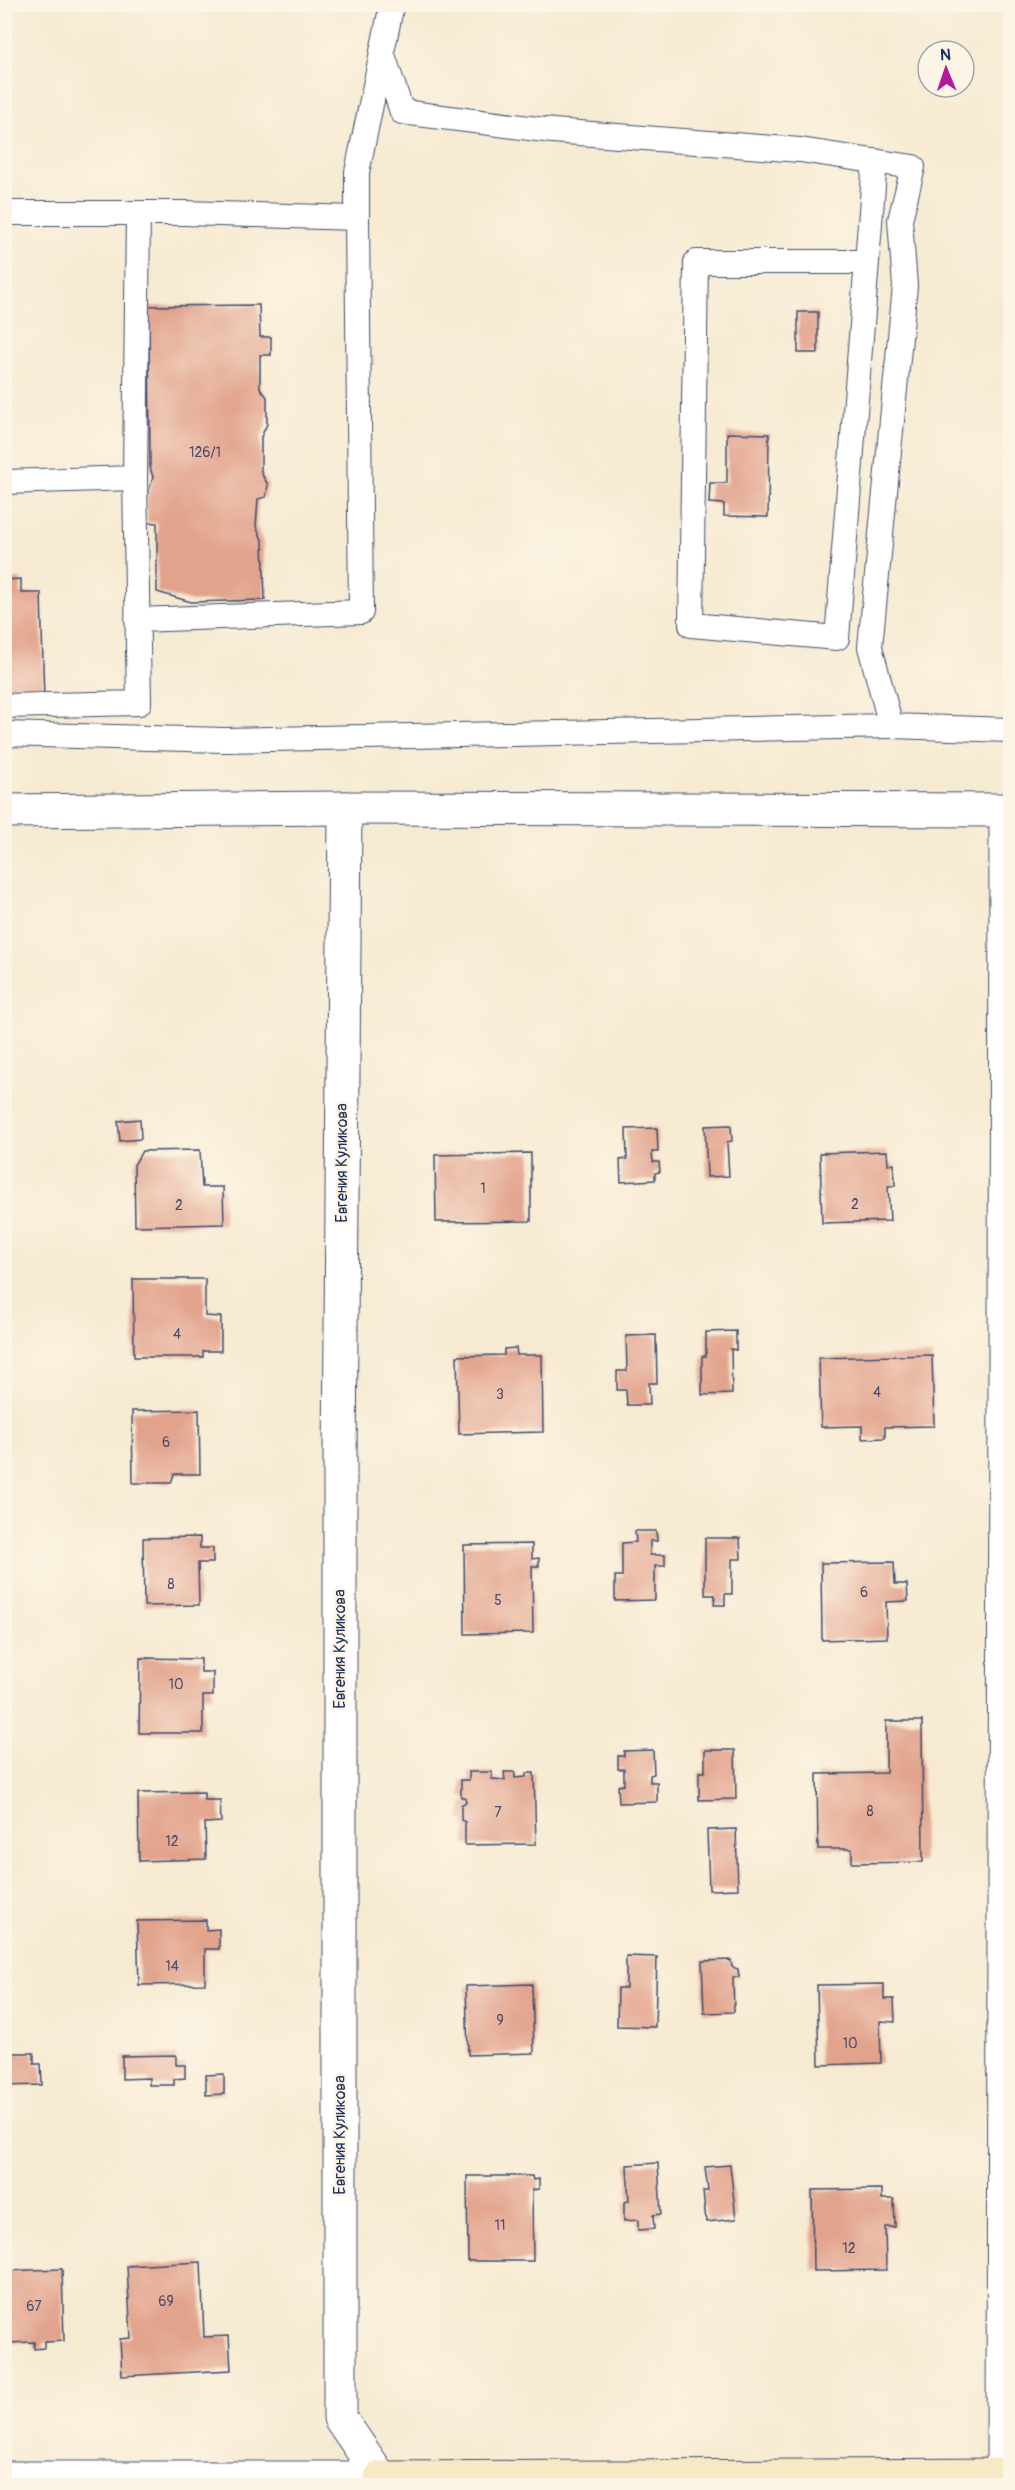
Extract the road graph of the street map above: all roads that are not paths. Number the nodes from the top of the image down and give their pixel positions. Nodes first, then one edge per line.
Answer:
1 (392, 4) edge
2 (382, 52) junction
3 (875, 161) junction
4 (4, 213) edge
5 (138, 213) junction
6 (357, 218) junction
7 (866, 262) junction
8 (135, 478) junction
9 (4, 482) edge
10 (137, 620) junction
11 (4, 706) edge
12 (891, 726) junction
13 (1011, 730) edge
14 (4, 734) edge
15 (345, 808) junction
16 (1008, 810) edge
17 (4, 811) edge
18 (1007, 2475) edge
19 (4, 2478) edge
20 (383, 2482) edge

1 - 2 lane
2 - 3 lane
2 - 6 lane
3 - 7 lane
3 - 12 lane
4 - 5 lane
5 - 6 lane
5 - 8 lane
6 - 10 lane
7 - 7 lane
8 - 9 lane
8 - 10 lane
10 - 11 lane
12 - 13 lane
12 - 14 lane
15 - 16 street
15 - 17 street
15 - 20 street, Евгения Куликова
16 - 18 street
18 - 20 street
19 - 20 street

